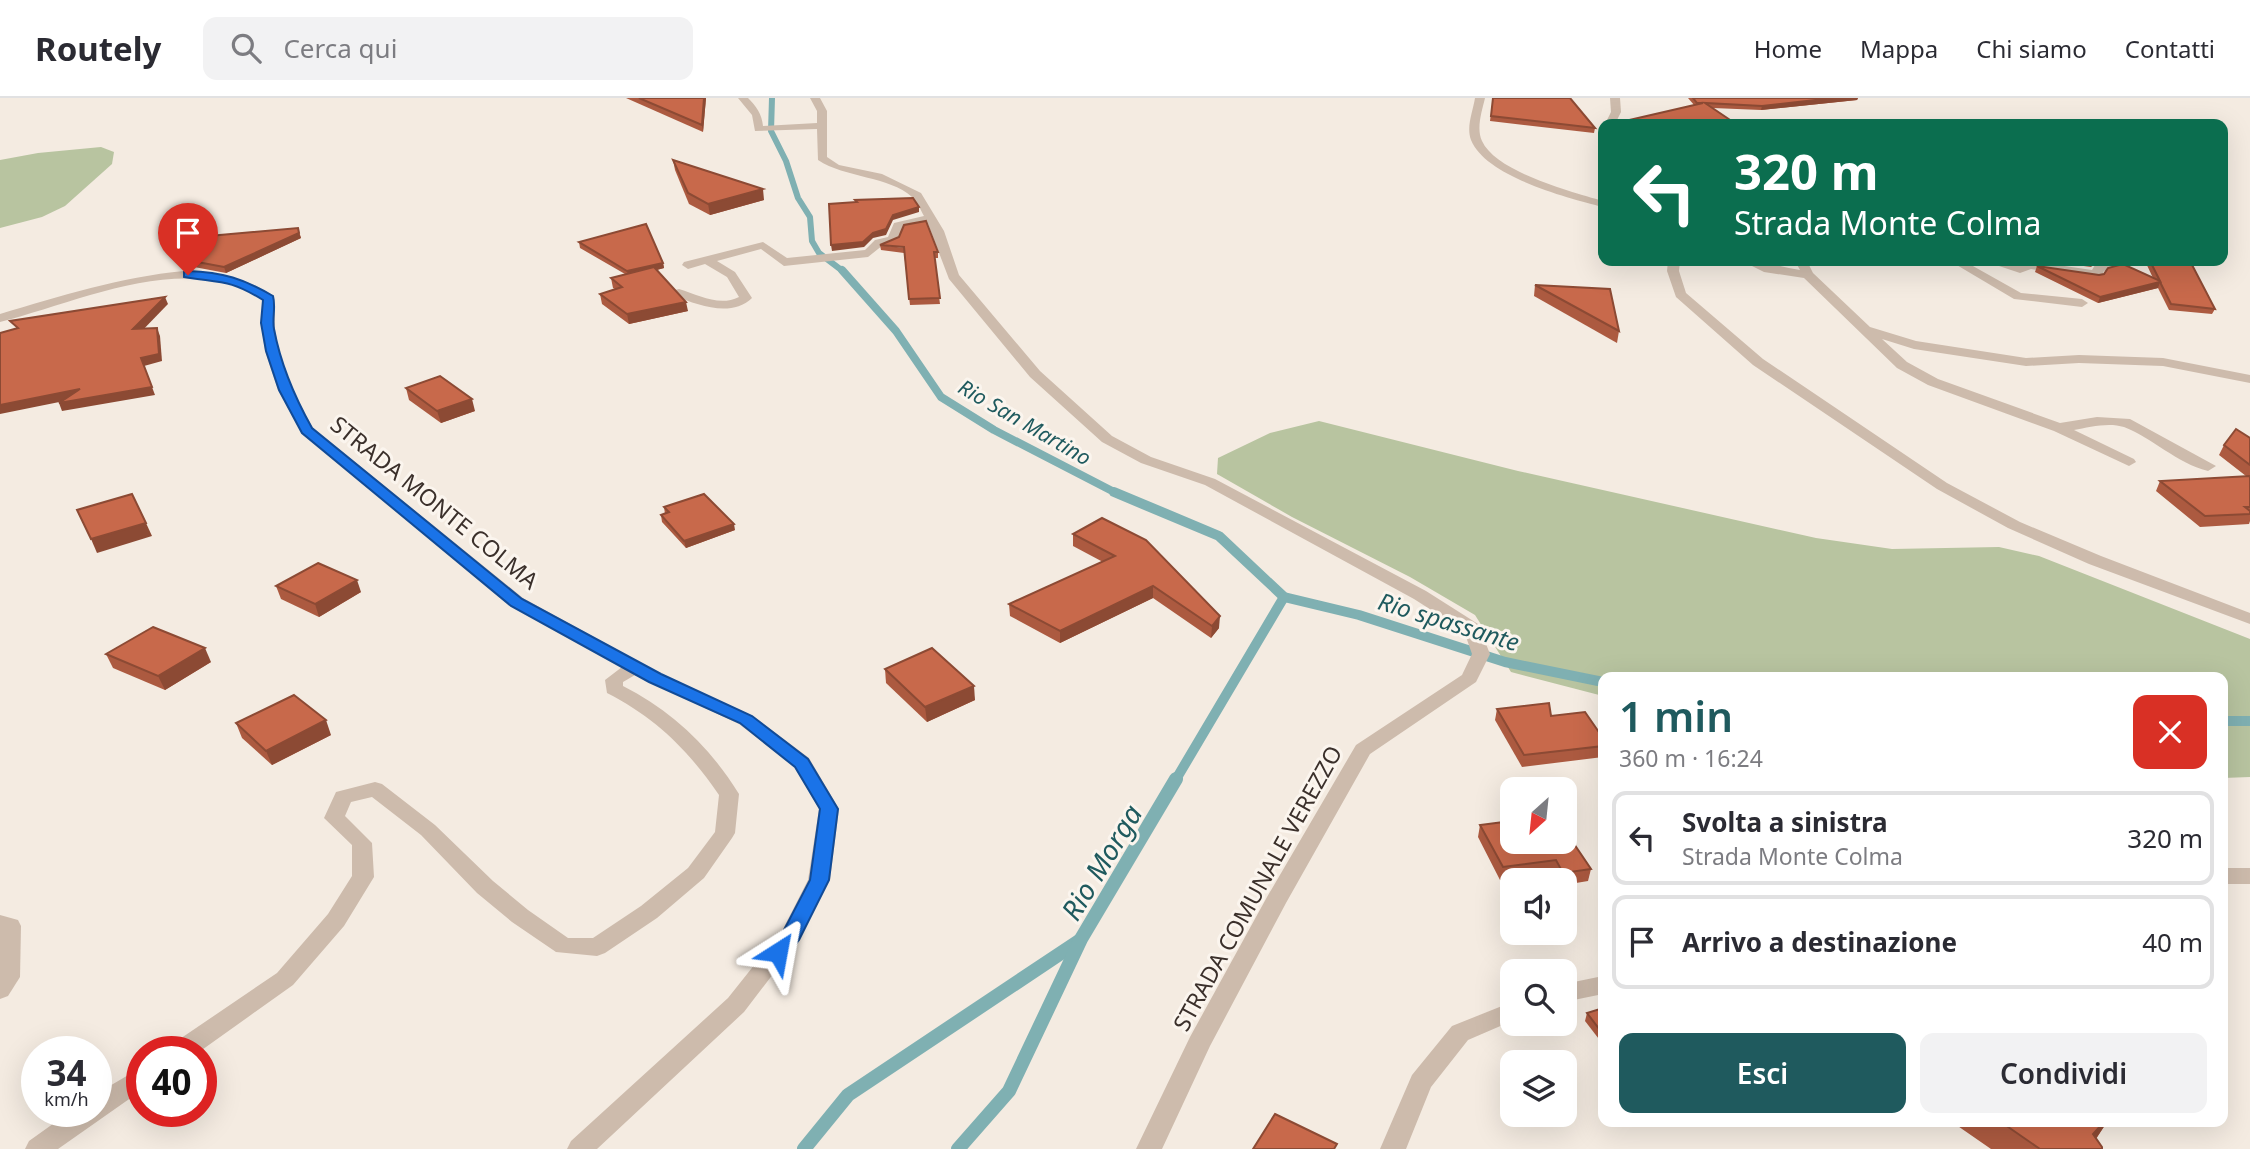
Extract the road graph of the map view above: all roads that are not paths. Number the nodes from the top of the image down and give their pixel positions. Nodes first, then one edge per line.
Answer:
1 (743, 98) edge
2 (815, 98) edge
3 (1480, 98) edge
4 (1615, 98) edge
5 (1612, 119) edge
6 (820, 126) junction
7 (1598, 202) edge
8 (930, 216) junction
9 (707, 260) junction
10 (688, 265) dead end
11 (1674, 266) edge
12 (1760, 266) edge
13 (1804, 266) edge
14 (1965, 266) edge
15 (2009, 266) edge
16 (2028, 266) edge
17 (2037, 266) edge
18 (2111, 266) edge
19 (1808, 275) junction
20 (679, 293) edge
21 (2082, 303) dead end
22 (0, 318) edge
23 (1865, 329) junction
24 (2250, 379) edge
25 (2059, 428) junction
26 (2129, 462) dead end
27 (2208, 466) dead end
28 (2250, 620) edge
29 (635, 667) junction
30 (2228, 876) edge
31 (2250, 876) edge
32 (0, 923) edge
33 (1598, 986) edge
34 (0, 990) edge
35 (1577, 990) edge
36 (1500, 1016) edge
37 (203, 1036) edge
38 (69, 1127) edge
39 (38, 1149) edge
40 (580, 1149) edge
41 (1149, 1149) edge
42 (1393, 1149) edge

1 - 6 street
2 - 6 street, STRADA COMUNALE VEREZZO
3 - 7 street
4 - 5 street
6 - 8 street, STRADA COMUNALE VEREZZO
8 - 9 street
8 - 41 street, STRADA COMUNALE VEREZZO
9 - 10 street
9 - 20 street
11 - 28 street
12 - 19 street
13 - 19 street
14 - 21 street
15 - 16 street
17 - 18 street
19 - 23 street
22 - 29 street, STRADA MONTE COLMA
23 - 24 street
23 - 25 street
25 - 26 street
25 - 27 street
29 - 37 street
29 - 40 street, STRADA MONTE COLMA
30 - 31 street
32 - 34 street
33 - 35 street
36 - 42 street
38 - 39 street

